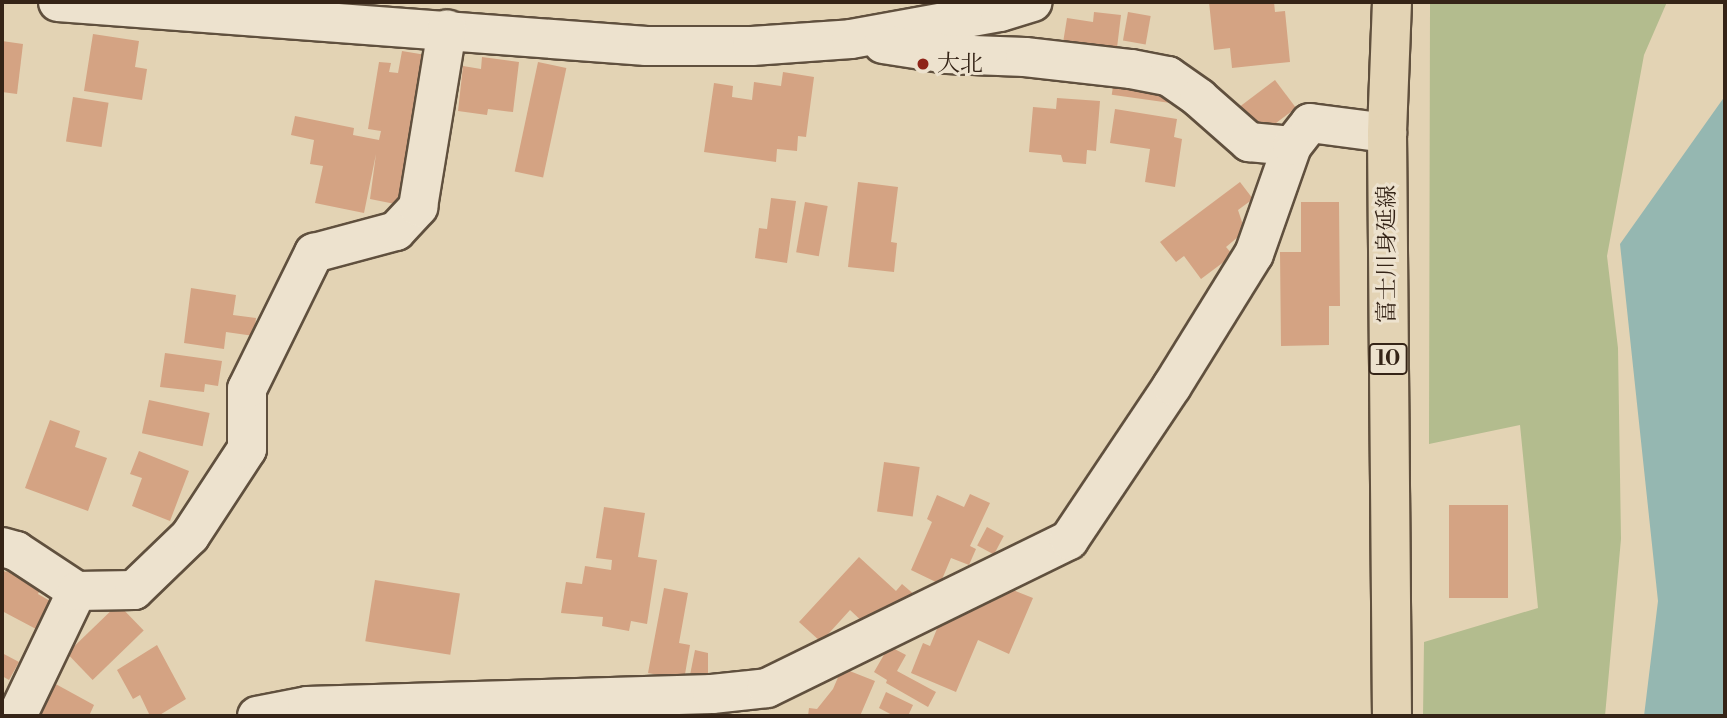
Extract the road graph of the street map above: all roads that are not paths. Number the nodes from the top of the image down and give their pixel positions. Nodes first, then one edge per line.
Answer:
1 (58, 2) edge
2 (1031, 2) edge
3 (1392, 2) edge
4 (447, 29) junction
5 (851, 39) junction
6 (1387, 133) junction
7 (1293, 146) junction
8 (2, 547) edge
9 (77, 591) junction
10 (763, 702) edge
11 (17, 716) edge
12 (257, 716) edge
13 (1392, 716) edge

1 - 4 street
2 - 5 street
3 - 6 main road, 富士川身延線 / 10
4 - 5 street
4 - 9 street
5 - 7 street
6 - 7 street
6 - 13 main road, 富士川身延線 / 10
7 - 10 street
8 - 9 street
9 - 11 street
10 - 12 street

